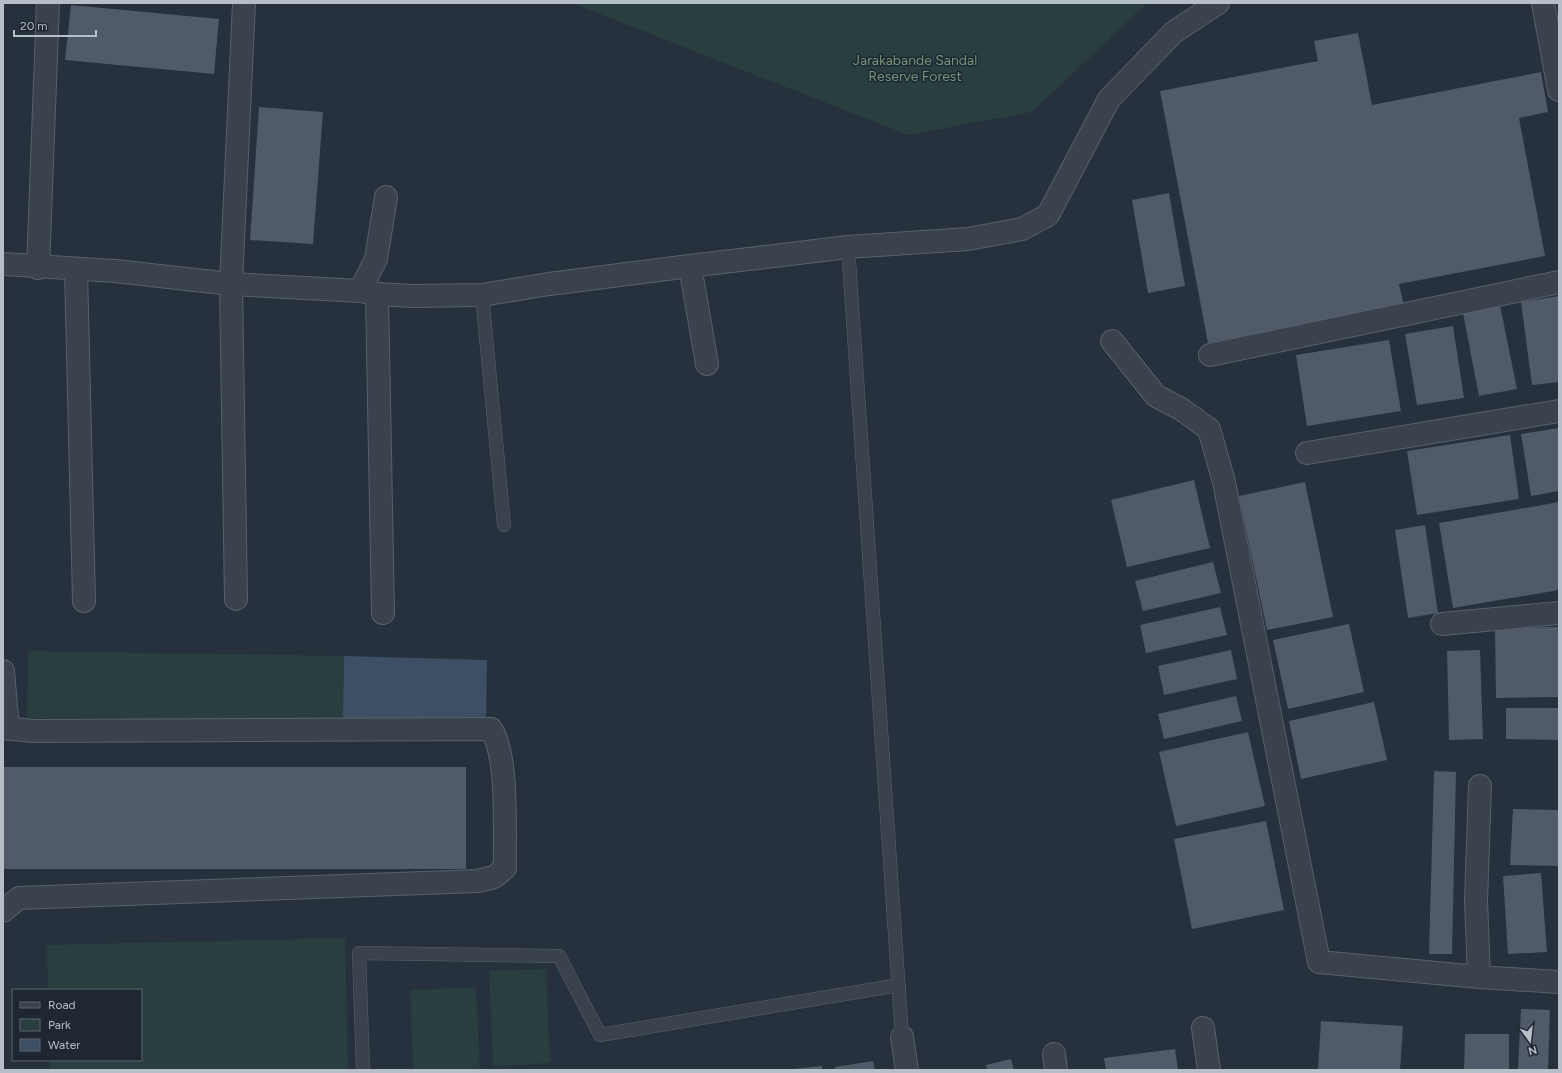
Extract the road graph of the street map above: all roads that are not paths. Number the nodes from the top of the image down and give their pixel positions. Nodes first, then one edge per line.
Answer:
1 (48, 3) edge
2 (244, 3) edge
3 (1218, 3) edge
4 (1543, 3) edge
5 (1559, 90) edge
6 (386, 197) dead end
7 (848, 247) junction
8 (3, 264) edge
9 (690, 266) junction
10 (38, 268) junction
11 (76, 270) junction
12 (1559, 282) edge
13 (231, 284) junction
14 (369, 293) junction
15 (482, 295) junction
16 (1112, 341) dead end
17 (1210, 355) dead end
18 (707, 364) dead end
19 (1559, 411) edge
20 (1307, 453) dead end
21 (504, 525) dead end
22 (236, 599) dead end
23 (84, 601) dead end
24 (383, 613) dead end
25 (1559, 613) edge
26 (1442, 624) dead end
27 (3, 671) edge
28 (6, 728) edge
29 (1480, 786) dead end
30 (3, 910) edge
31 (1479, 977) junction
32 (1559, 982) edge
33 (899, 985) junction
34 (1203, 1028) dead end
35 (902, 1036) joint
36 (363, 1070) edge
37 (907, 1070) edge
38 (1209, 1070) edge

1 - 10 street
2 - 13 street
3 - 7 street
4 - 5 street
6 - 14 street
7 - 9 street
7 - 33 lane
8 - 10 street
9 - 15 street
9 - 18 street
10 - 11 street
11 - 13 street
11 - 23 street
12 - 17 street
13 - 14 street
13 - 22 street
14 - 15 street
14 - 24 street
15 - 21 lane
16 - 31 street
19 - 20 street
25 - 26 street
27 - 28 street
28 - 30 street
29 - 31 street
31 - 32 street
33 - 35 lane
33 - 36 lane
34 - 38 street
35 - 37 street

